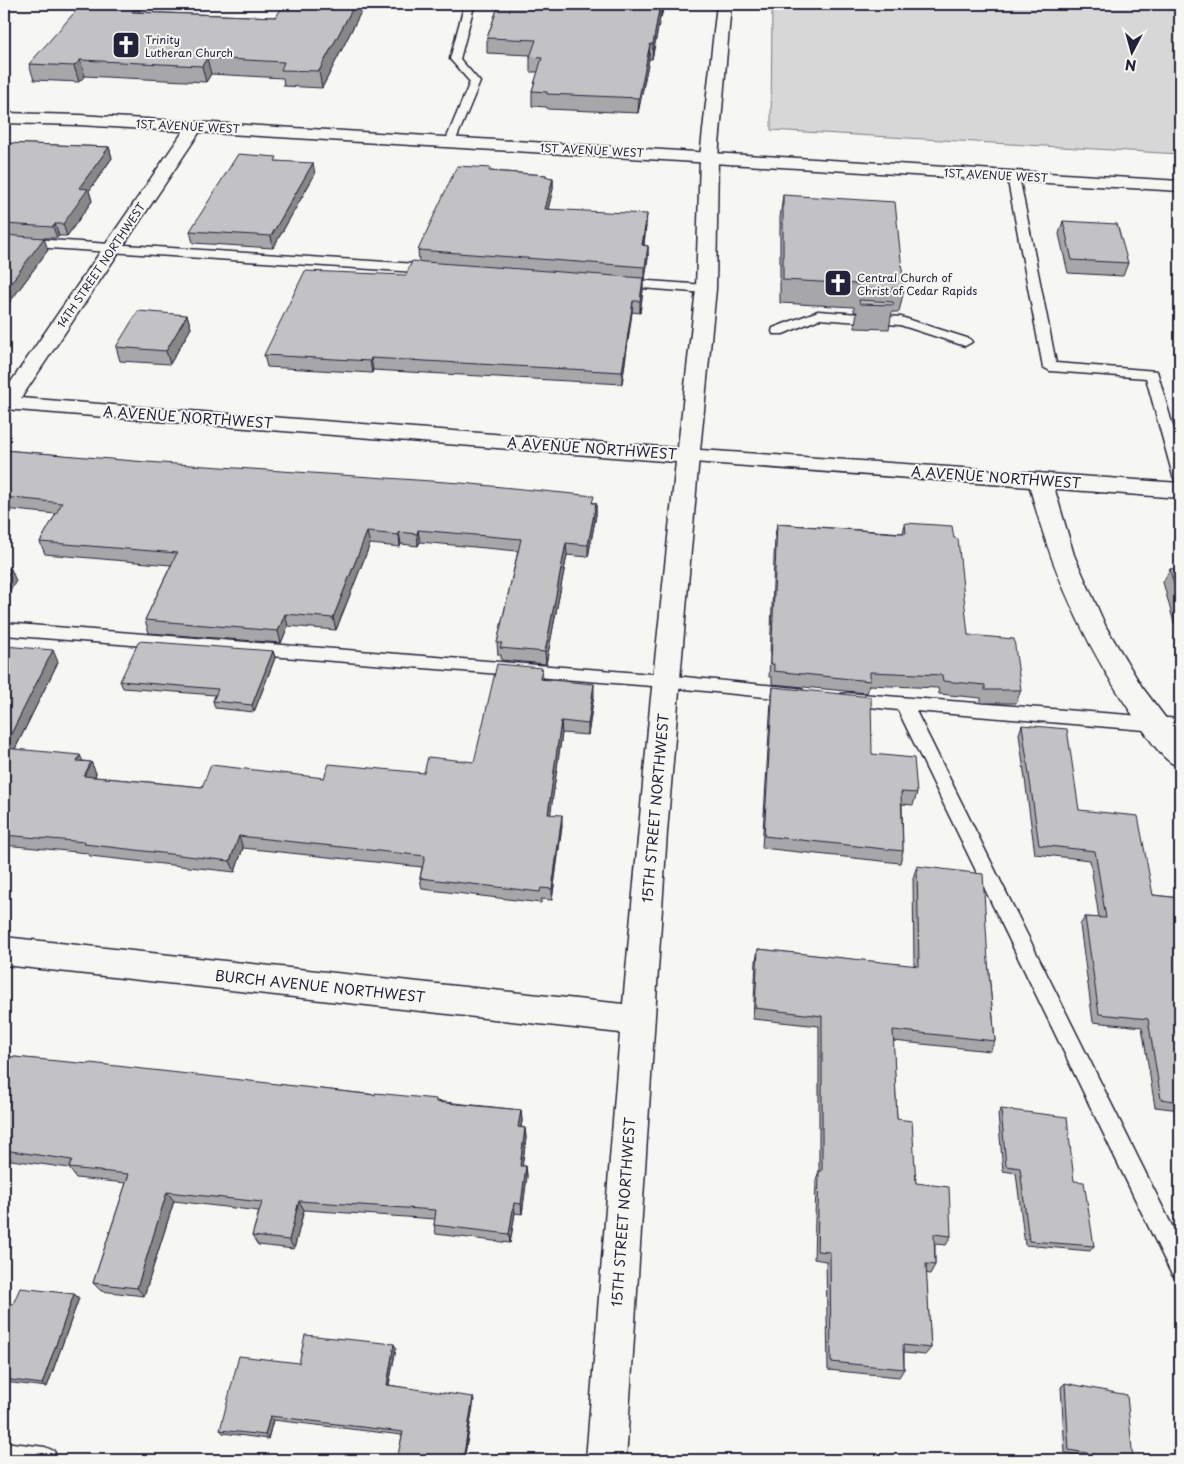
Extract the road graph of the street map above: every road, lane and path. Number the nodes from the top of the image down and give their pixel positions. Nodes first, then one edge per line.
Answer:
1 (473, 4) edge
2 (724, 4) edge
3 (4, 118) edge
4 (195, 127) junction
5 (450, 142) junction
6 (709, 157) junction
7 (1013, 176) junction
8 (1180, 186) edge
9 (4, 241) edge
10 (113, 249) junction
11 (449, 270) edge
12 (608, 282) edge
13 (706, 289) junction
14 (778, 331) dead end
15 (965, 342) dead end
16 (5, 403) edge
17 (688, 456) junction
18 (1180, 476) edge
19 (1040, 480) junction
20 (1180, 491) edge
21 (4, 629) edge
22 (666, 681) junction
23 (815, 696) edge
24 (835, 698) edge
25 (904, 705) junction
26 (1151, 723) junction
27 (1180, 726) edge
28 (1180, 756) edge
29 (4, 951) edge
30 (637, 1020) junction
31 (1180, 1267) edge
32 (4, 1455) edge
33 (45, 1460) edge
34 (606, 1460) edge

1 - 5 lane
2 - 6 street, 15TH STREET NORTHWEST
3 - 4 street, 1ST AVENUE WEST
4 - 5 street, 1ST AVENUE WEST
4 - 10 street, 14TH STREET NORTHWEST
5 - 6 street, 1ST AVENUE WEST
6 - 7 street, 1ST AVENUE WEST
6 - 13 street, 15TH STREET NORTHWEST
7 - 8 street, 1ST AVENUE WEST
7 - 18 lane
9 - 10 lane
10 - 11 lane
10 - 16 street, 14TH STREET NORTHWEST
12 - 13 lane
13 - 17 street, 15TH STREET NORTHWEST
14 - 15 lane
16 - 17 street, A AVENUE NORTHWEST
17 - 19 street, A AVENUE NORTHWEST
17 - 22 street, 15TH STREET NORTHWEST
19 - 20 street, A AVENUE NORTHWEST
19 - 26 street
21 - 22 lane
22 - 23 lane
22 - 30 street, 15TH STREET NORTHWEST
24 - 25 lane
25 - 26 lane
25 - 31 lane
26 - 27 lane
26 - 28 street
29 - 30 street, BURCH AVENUE NORTHWEST
30 - 34 street, 15TH STREET NORTHWEST
32 - 33 lane

